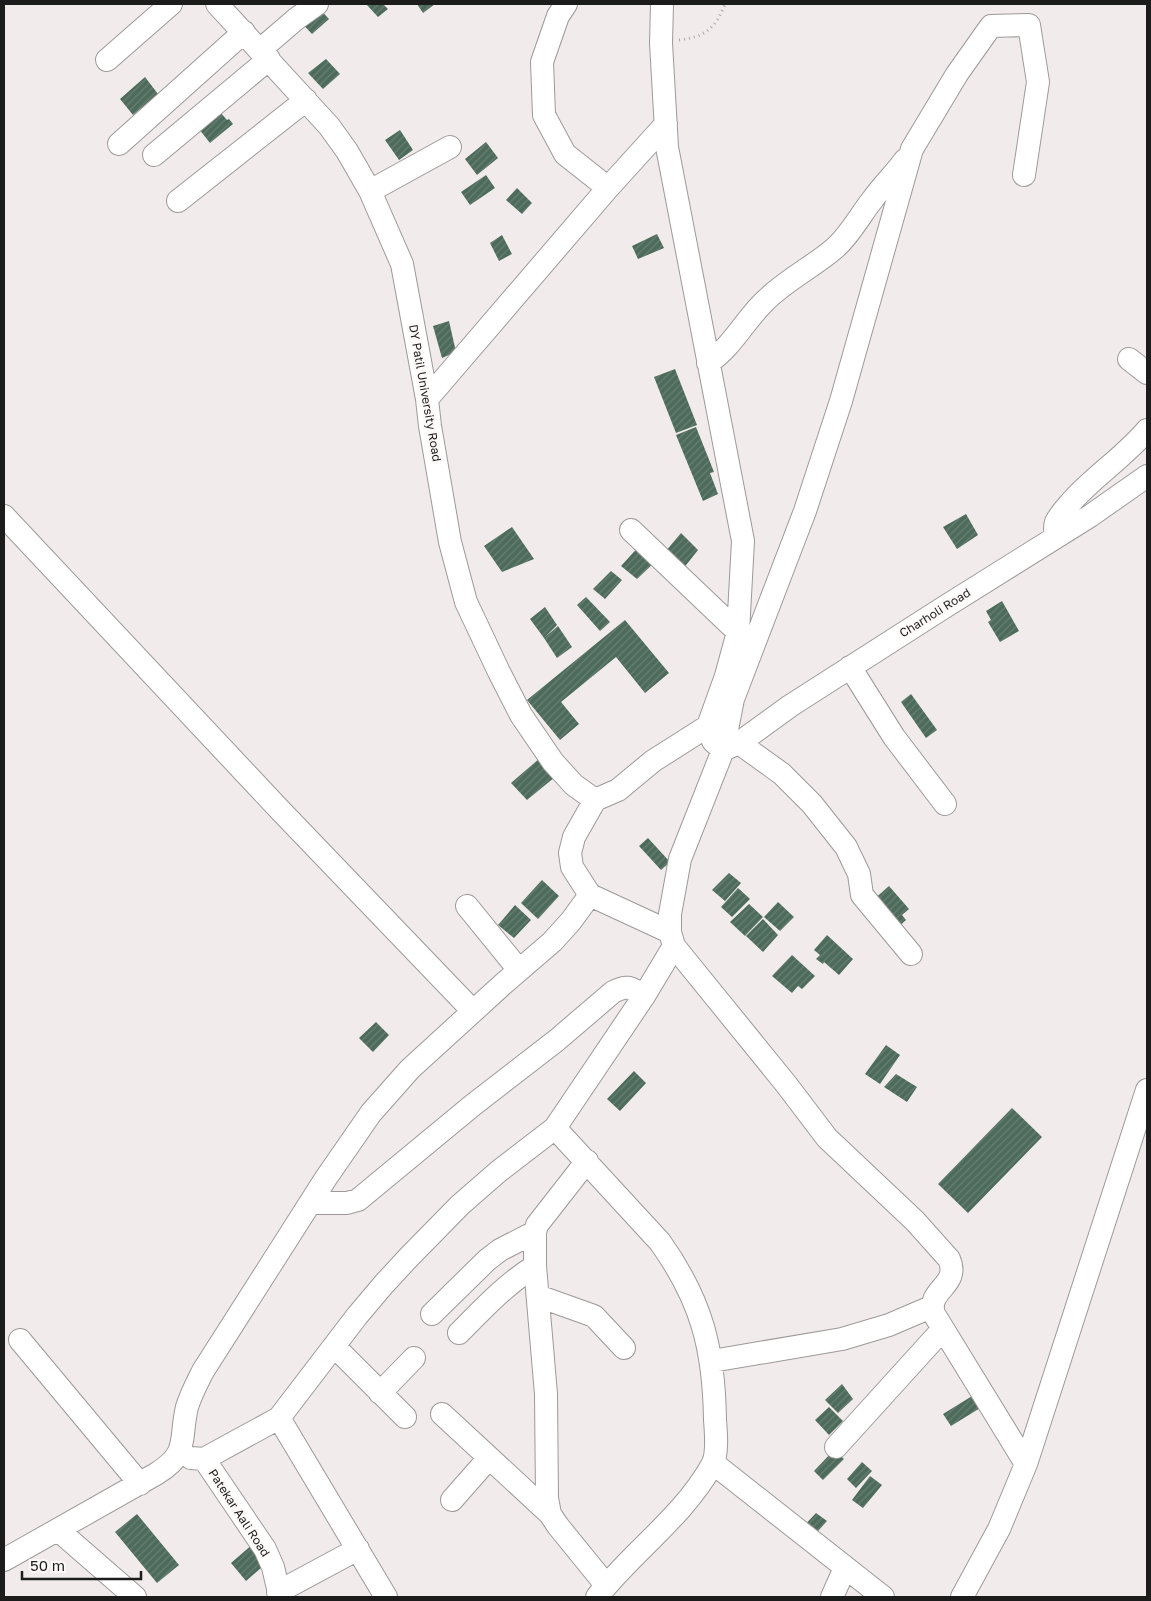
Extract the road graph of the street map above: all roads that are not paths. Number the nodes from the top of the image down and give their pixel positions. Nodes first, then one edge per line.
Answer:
1 (171, 4) edge
2 (217, 4) edge
3 (317, 4) edge
4 (566, 4) edge
5 (662, 4) edge
6 (244, 32) junction
7 (264, 54) junction
8 (108, 60) dead end
9 (306, 100) junction
10 (666, 124) junction
11 (119, 144) dead end
12 (450, 147) dead end
13 (912, 149) junction
14 (154, 155) dead end
15 (1024, 176) dead end
16 (608, 188) junction
17 (370, 191) junction
18 (178, 201) dead end
19 (1129, 359) dead end
20 (708, 363) junction
21 (1147, 373) edge
22 (427, 399) junction
23 (1147, 430) edge
24 (1147, 476) edge
25 (4, 516) edge
26 (631, 530) dead end
27 (1056, 537) junction
28 (738, 632) junction
29 (850, 667) junction
30 (708, 726) junction
31 (731, 746) junction
32 (595, 800) junction
33 (945, 804) dead end
34 (590, 895) junction
35 (467, 906) dead end
36 (672, 939) junction
37 (911, 954) dead end
38 (519, 970) junction
39 (644, 996) junction
40 (473, 1011) junction
41 (1147, 1090) edge
42 (555, 1128) junction
43 (586, 1161) junction
44 (310, 1203) junction
45 (535, 1232) junction
46 (535, 1266) junction
47 (538, 1296) junction
48 (931, 1307) junction
49 (432, 1314) dead end
50 (943, 1330) junction
51 (459, 1333) dead end
52 (20, 1340) dead end
53 (334, 1346) junction
54 (624, 1348) dead end
55 (414, 1358) dead end
56 (712, 1361) junction
57 (380, 1392) junction
58 (442, 1414) dead end
59 (405, 1417) dead end
60 (279, 1418) junction
61 (836, 1447) dead end
62 (179, 1455) junction
63 (489, 1458) junction
64 (204, 1459) junction
65 (714, 1463) junction
66 (1026, 1464) junction
67 (140, 1484) junction
68 (452, 1500) dead end
69 (550, 1514) junction
70 (58, 1530) junction
71 (358, 1549) junction
72 (4, 1560) edge
73 (845, 1568) junction
74 (602, 1591) edge
75 (279, 1595) edge
76 (135, 1597) edge
77 (386, 1597) edge
78 (832, 1597) edge
79 (883, 1597) edge
80 (962, 1597) edge

1 - 8 street
2 - 6 street, DY Patil University Road
3 - 7 street
4 - 16 street
5 - 10 street
6 - 7 street, DY Patil University Road
6 - 11 street
7 - 9 street, DY Patil University Road
7 - 14 street
9 - 17 street, DY Patil University Road
9 - 18 street
10 - 16 street
10 - 20 street
12 - 17 street
13 - 15 street
13 - 20 street
13 - 31 street
16 - 22 street
17 - 22 street, DY Patil University Road
19 - 21 street
20 - 28 street
22 - 32 street, DY Patil University Road
23 - 27 street
24 - 27 street, Charholi Road
25 - 40 street
26 - 28 street
27 - 29 street, Charholi Road
28 - 30 street
29 - 31 street, Charholi Road
29 - 33 street
30 - 31 street
30 - 32 street
31 - 36 street
31 - 37 street
32 - 34 street
34 - 36 street
34 - 38 street
35 - 38 street
36 - 39 street
36 - 48 street
38 - 40 street
39 - 42 street
39 - 44 street
40 - 44 street
41 - 66 street
42 - 43 street
42 - 53 street
43 - 45 street
43 - 56 street
44 - 62 street
45 - 46 street
45 - 49 street
46 - 47 street
46 - 51 street
47 - 54 street
47 - 69 street
48 - 50 street
48 - 56 street
50 - 61 street
50 - 66 street
52 - 67 street
53 - 57 street
53 - 60 street
55 - 57 street
56 - 65 street
57 - 59 street
58 - 63 street
60 - 64 street
60 - 71 street
62 - 64 street
62 - 67 street
63 - 68 street
63 - 69 street
64 - 75 street, Patekar Aali Road
65 - 73 street
65 - 74 street
66 - 80 street
67 - 70 street
69 - 74 street
70 - 72 street
70 - 76 street
71 - 75 street
71 - 77 street
73 - 78 street
73 - 79 street

